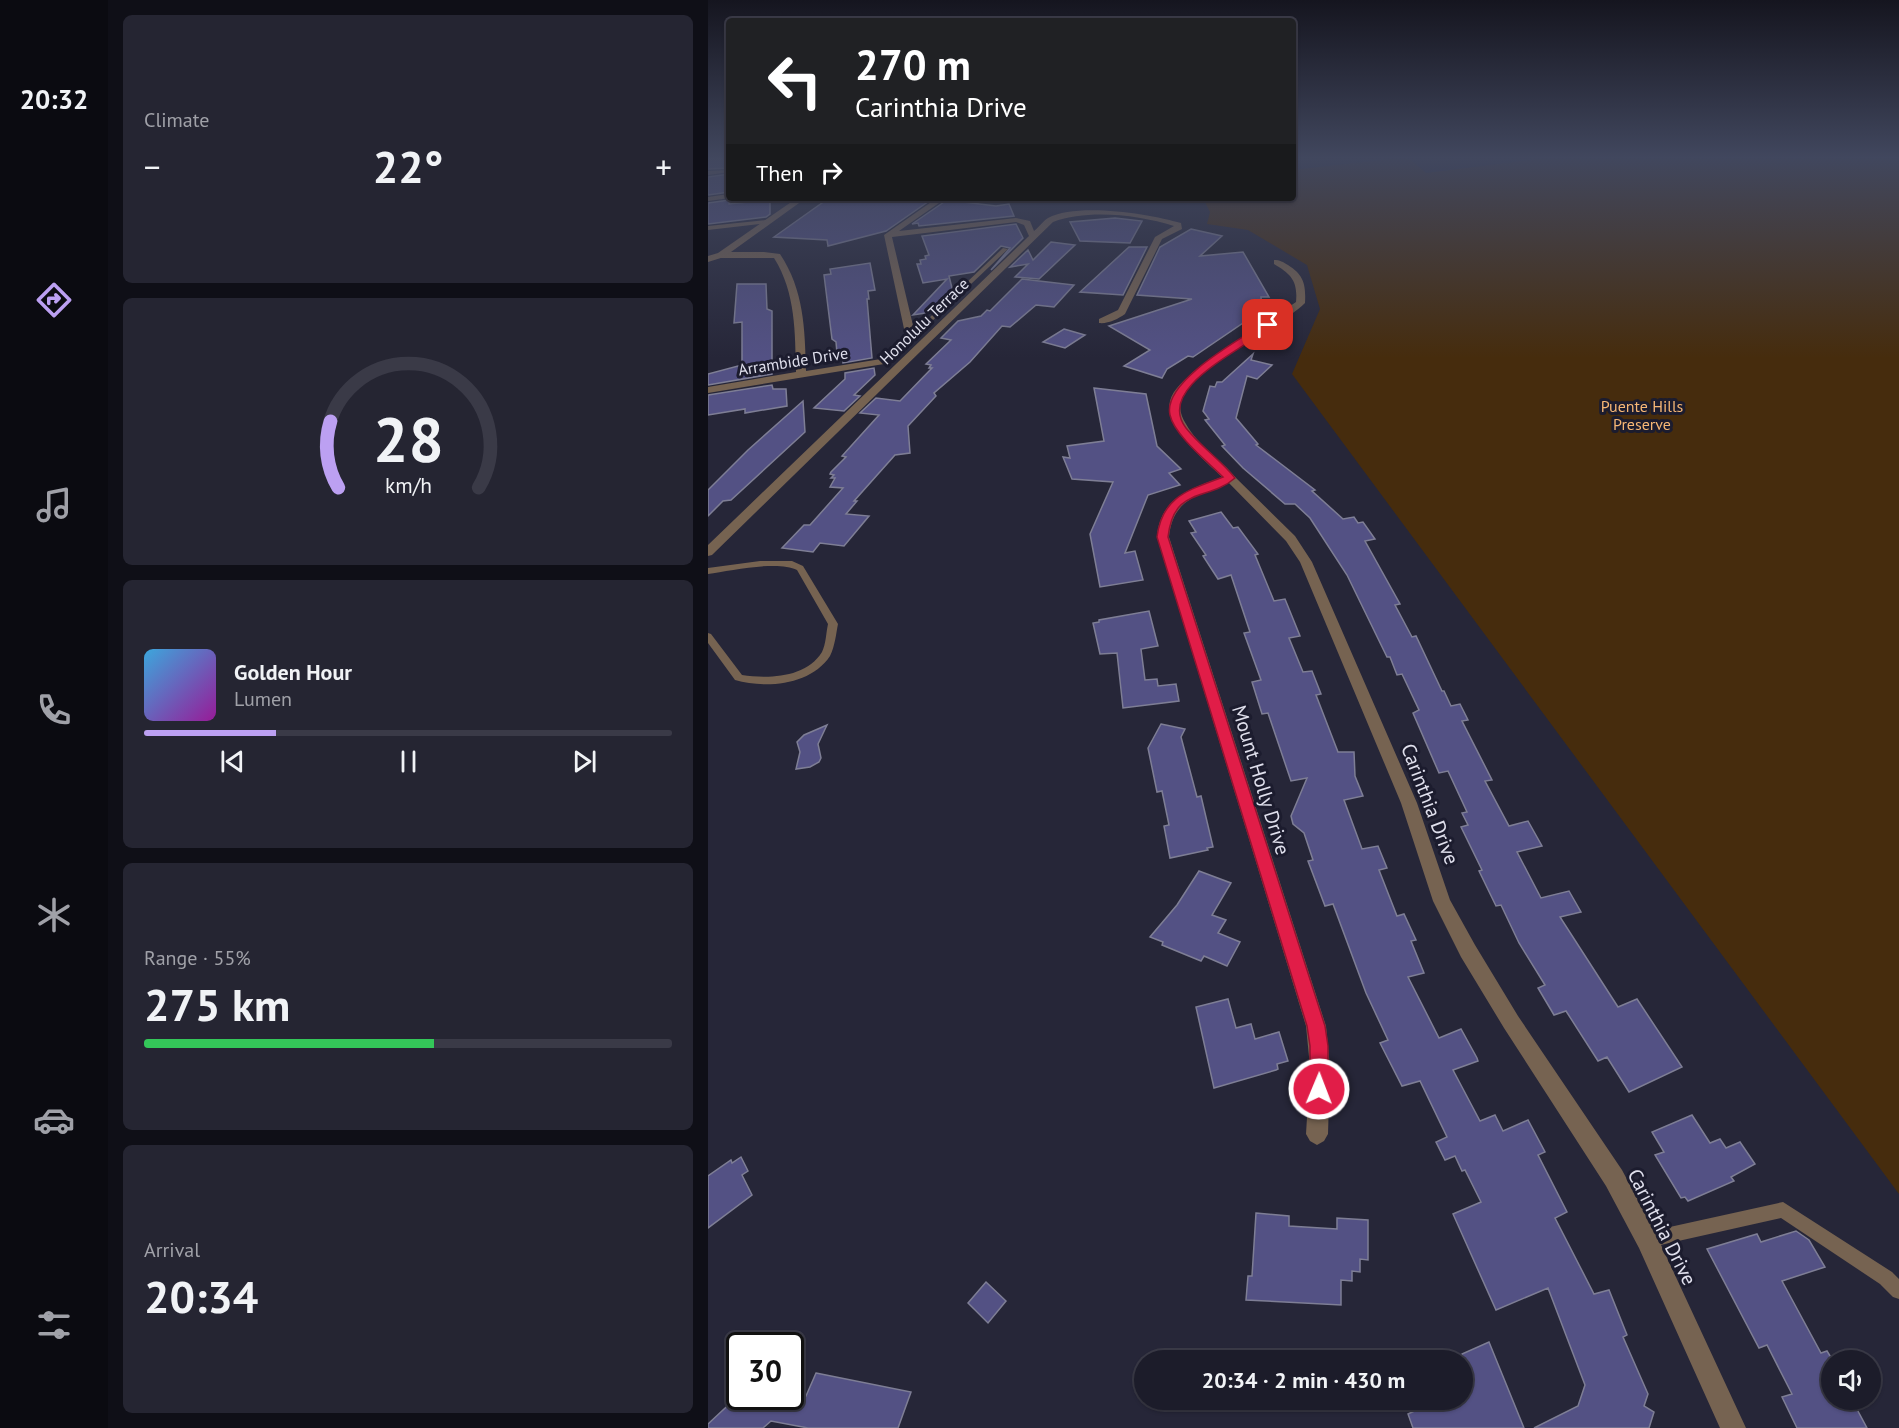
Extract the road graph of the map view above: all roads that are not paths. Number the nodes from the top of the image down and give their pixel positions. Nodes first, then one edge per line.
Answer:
1 (731, 226) edge
2 (762, 226) edge
3 (902, 226) edge
4 (968, 226) edge
5 (1028, 226) edge
6 (1045, 226) edge
7 (1178, 226) edge
8 (708, 228) edge
9 (888, 235) junction
10 (1033, 236) junction
11 (1005, 249) dead end
12 (721, 255) junction
13 (708, 259) edge
14 (1277, 262) dead end
15 (1102, 321) dead end
16 (911, 338) junction
17 (801, 375) junction
18 (708, 390) edge
19 (1230, 478) junction
20 (708, 552) edge
21 (708, 571) edge
22 (708, 636) edge
23 (1317, 1134) dead end
24 (1647, 1240) junction
25 (1899, 1291) edge
26 (1733, 1428) edge

1 - 8 lane
2 - 12 street
3 - 9 street
4 - 9 street
5 - 10 street
6 - 10 street, Honolulu Terrace
7 - 15 street, Honolulu Terrace
9 - 16 street
10 - 20 street, Honolulu Terrace
11 - 16 lane
12 - 13 street
12 - 17 street
14 - 19 street, Carinthia Drive
16 - 17 street, Arrambide Drive
17 - 18 street, Arrambide Drive
19 - 23 street, Mount Holly Drive
19 - 24 street, Carinthia Drive
21 - 22 lane
24 - 25 lane
24 - 26 street, Carinthia Drive

